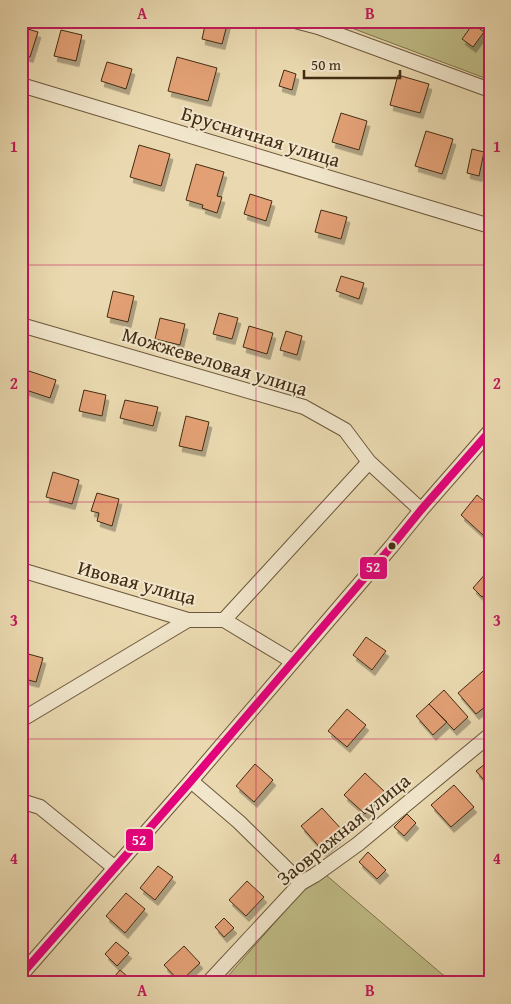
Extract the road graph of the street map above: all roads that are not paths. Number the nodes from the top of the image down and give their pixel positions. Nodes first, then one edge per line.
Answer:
1 (295, 21) edge
2 (21, 85) edge
3 (490, 90) edge
4 (490, 226) edge
5 (21, 325) edge
6 (490, 431) edge
7 (369, 462) junction
8 (420, 510) junction
9 (21, 570) edge
10 (188, 620) junction
11 (224, 620) junction
12 (292, 662) junction
13 (21, 720) edge
14 (490, 735) edge
15 (191, 781) junction
16 (21, 801) edge
17 (115, 868) junction
18 (301, 883) junction
19 (21, 975) edge
20 (208, 983) edge

1 - 3 street
2 - 4 street, Брусничная улица
5 - 7 street, Можжевеловая улица
6 - 8 street
7 - 8 street, Можжевеловая улица
7 - 11 street
8 - 12 street
9 - 10 street, Ивовая улица
10 - 11 street, Ивовая улица
10 - 13 street
11 - 12 street
12 - 15 street
14 - 18 street, Заовражная улица
15 - 17 street
15 - 18 street
16 - 17 street
17 - 19 street
18 - 20 street, Заовражная улица

